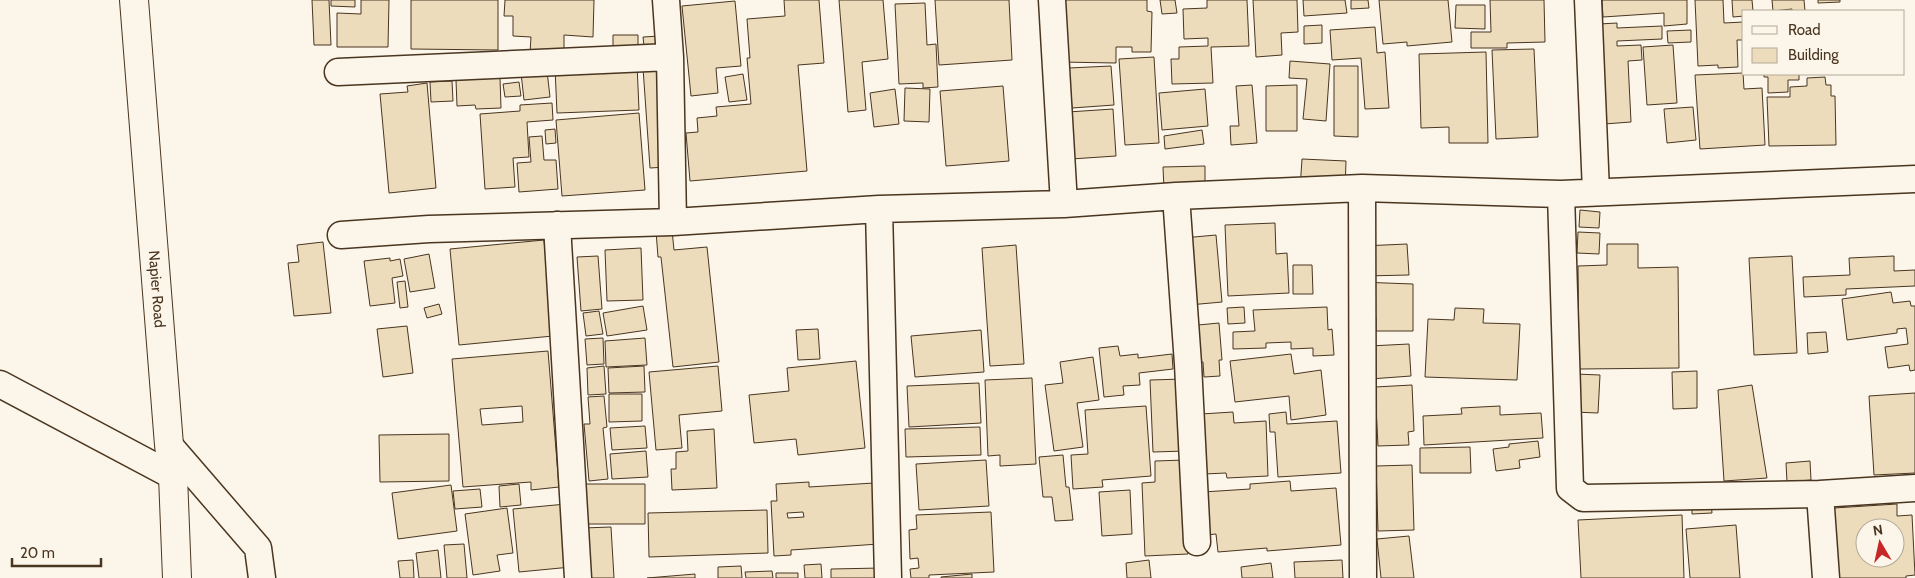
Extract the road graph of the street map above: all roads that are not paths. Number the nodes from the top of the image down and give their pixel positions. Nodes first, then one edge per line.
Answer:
1 (134, 0) edge
2 (666, 0) edge
3 (1052, 0) edge
4 (1588, 0) edge
5 (670, 57) junction
6 (338, 72) dead end
7 (1915, 179) edge
8 (1362, 188) junction
9 (1596, 192) junction
10 (1560, 194) junction
11 (1176, 196) junction
12 (1064, 204) junction
13 (880, 209) junction
14 (673, 222) junction
15 (557, 225) junction
16 (341, 235) dead end
17 (0, 384) edge
18 (169, 445) junction
19 (173, 476) junction
20 (1915, 488) edge
21 (1820, 494) junction
22 (1197, 542) dead end
23 (177, 578) edge
24 (262, 578) edge
25 (578, 578) edge
26 (888, 578) edge
27 (1363, 578) edge
28 (1826, 578) edge

1 - 18 street, Napier Road
2 - 5 street
3 - 12 street
4 - 9 street
5 - 6 street
5 - 14 street
7 - 9 street
8 - 10 street
8 - 11 street
8 - 27 street
9 - 10 street
10 - 21 street
11 - 12 street
11 - 22 street
12 - 13 street
13 - 14 street
13 - 26 street
14 - 15 street
15 - 16 street
15 - 25 street
17 - 19 street
18 - 19 street, Napier Road
18 - 24 street
19 - 23 street, Napier Road
20 - 21 street
21 - 28 street

